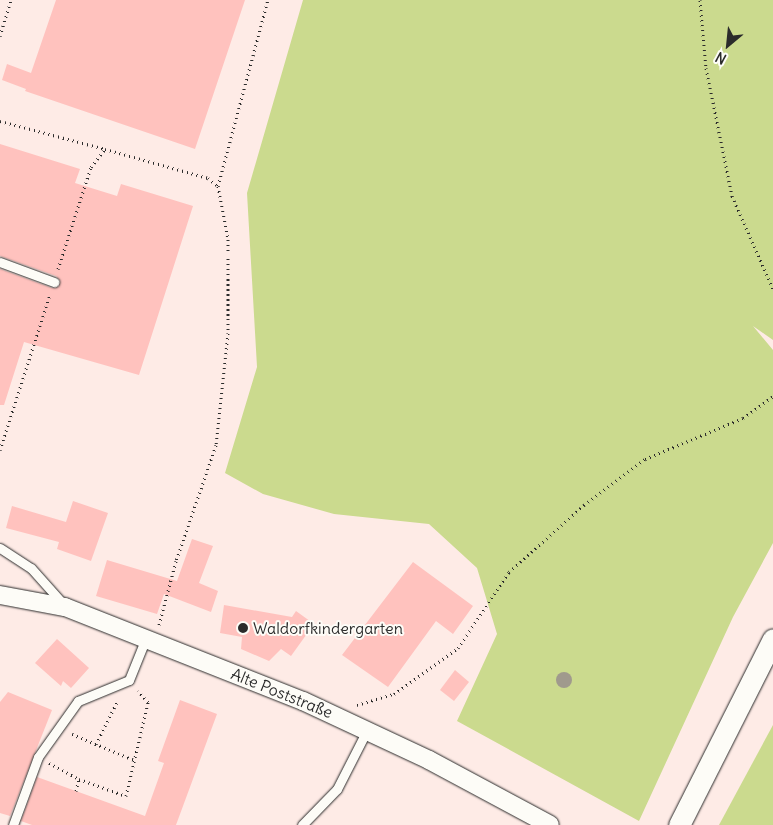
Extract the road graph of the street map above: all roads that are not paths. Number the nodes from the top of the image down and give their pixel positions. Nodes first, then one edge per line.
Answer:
1 (0, 262) edge
2 (54, 282) road end
3 (0, 548) edge
4 (0, 594) edge
5 (65, 607) junction
6 (146, 638) junction
7 (773, 639) edge
8 (367, 730) junction
9 (13, 825) edge
10 (302, 825) edge
11 (550, 825) edge
12 (679, 825) edge

1 - 2 lane
3 - 5 lane
4 - 5 street, Alte Poststraße
5 - 6 street, Alte Poststraße
6 - 8 street, Alte Poststraße
6 - 9 lane
7 - 12 street
8 - 10 lane
8 - 11 street, Alte Poststraße

